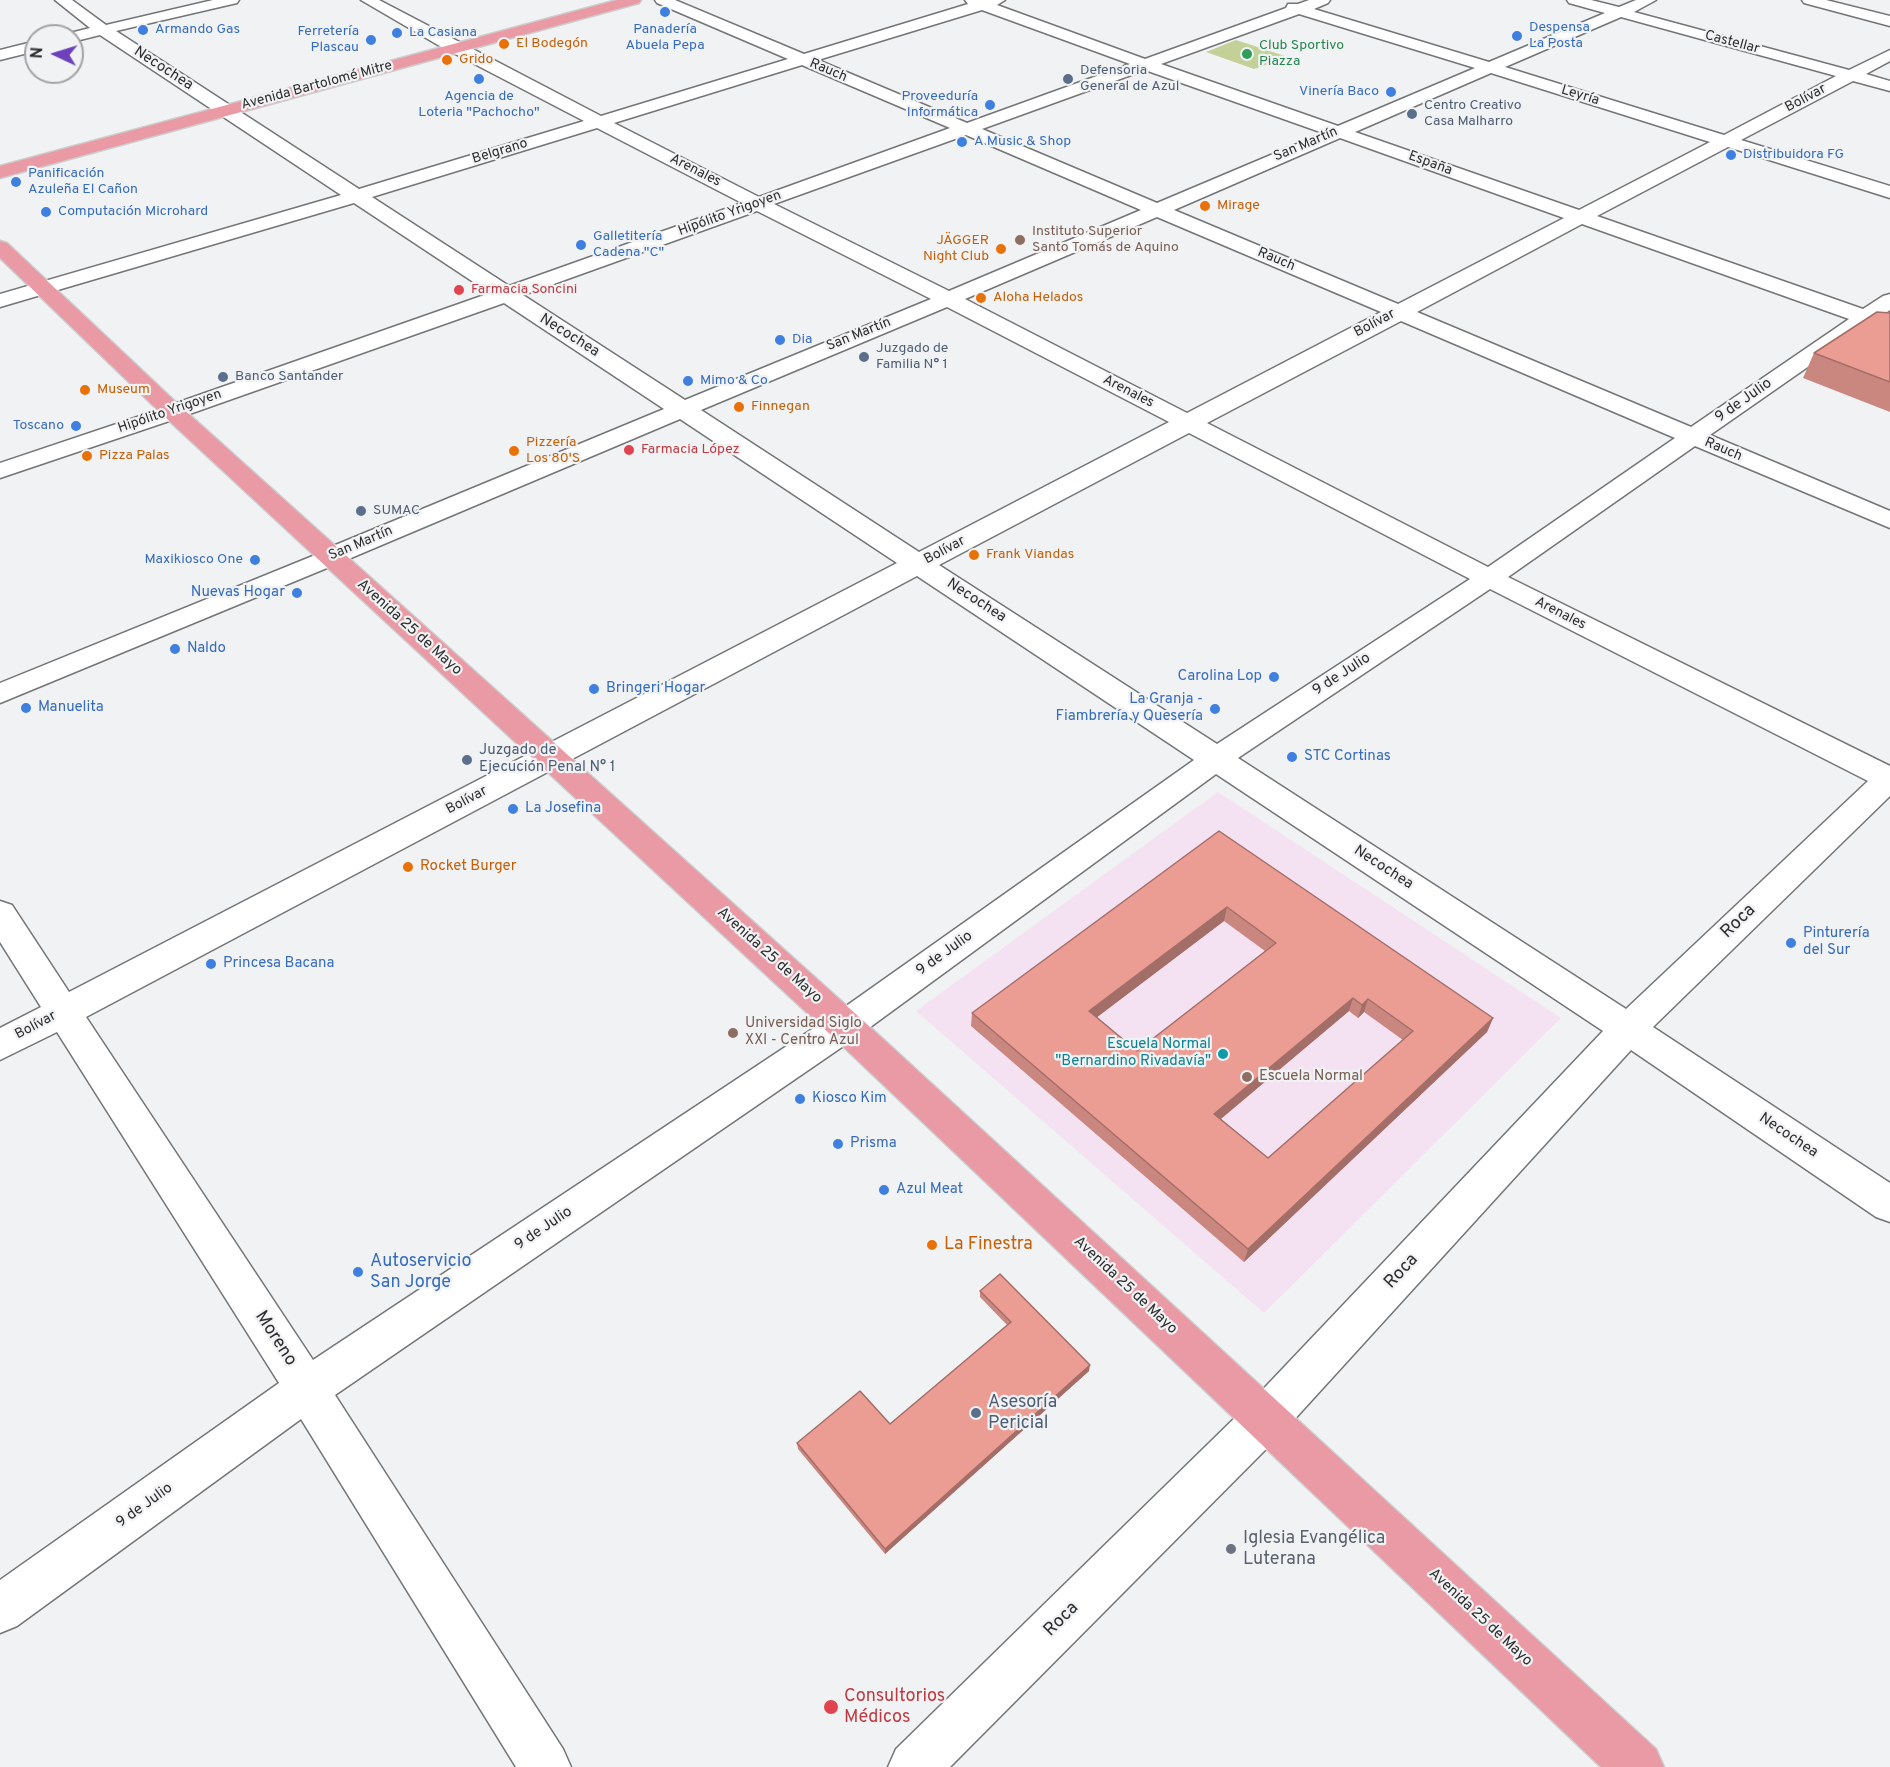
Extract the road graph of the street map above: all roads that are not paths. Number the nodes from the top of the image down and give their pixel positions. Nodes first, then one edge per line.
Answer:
1 (62, 0) edge
2 (232, 0) edge
3 (368, 0) edge
4 (600, 0) edge
5 (634, 0) edge
6 (662, 0) edge
7 (1271, 0) edge
8 (1323, 0) edge
9 (1574, 0) edge
10 (1649, 0) edge
11 (1809, 0) edge
12 (984, 2) edge
13 (1299, 9) junction
14 (1621, 13) junction
15 (1890, 21) edge
16 (103, 30) junction
17 (84, 34) edge
18 (450, 45) junction
19 (24, 49) edge
20 (0, 55) edge
21 (1890, 55) edge
22 (802, 60) junction
23 (1145, 64) junction
24 (1489, 68) junction
25 (1850, 75) junction
26 (1890, 86) edge
27 (221, 107) junction
28 (598, 121) junction
29 (964, 129) junction
30 (1338, 131) junction
31 (1726, 142) junction
32 (0, 162) edge
33 (0, 172) edge
34 (1890, 192) edge
35 (357, 196) junction
36 (758, 204) junction
37 (1157, 209) junction
38 (1580, 217) junction
39 (0, 247) edge
40 (43, 288) junction
41 (505, 295) junction
42 (948, 299) junction
43 (1890, 300) edge
44 (0, 301) edge
45 (1398, 312) junction
46 (1878, 321) edge
47 (682, 408) junction
48 (173, 412) junction
49 (1188, 423) junction
50 (1693, 437) junction
51 (0, 471) edge
52 (1890, 520) edge
53 (330, 556) junction
54 (920, 564) junction
55 (1489, 578) junction
56 (0, 694) edge
57 (552, 757) junction
58 (1216, 759) junction
59 (1890, 778) edge
60 (0, 914) edge
61 (64, 1012) junction
62 (845, 1026) junction
63 (1628, 1029) junction
64 (0, 1045) edge
65 (1890, 1205) edge
66 (308, 1389) junction
67 (1266, 1418) junction
68 (0, 1609) edge
69 (545, 1767) edge
70 (914, 1767) edge
71 (1638, 1767) edge

1 - 16 street, Necochea
2 - 16 street
3 - 18 street, Arenales
4 - 18 main road, Avenida Bartolomé Mitre
5 - 18 main road, Avenida Bartolomé Mitre
6 - 22 street, Rauch
7 - 13 street, Leyría
8 - 13 street, Hipólito Yrigoyen
9 - 14 street, Castellar
10 - 14 street, San Martín
11 - 15 street
12 - 22 street, Belgrano
12 - 23 street, España
13 - 23 street, Hipólito Yrigoyen
13 - 24 street, Leyría
14 - 24 street, San Martín
14 - 25 street, Castellar
16 - 17 street
16 - 27 street, Necochea
18 - 27 main road, Avenida Bartolomé Mitre
18 - 28 street, Arenales
19 - 20 street
21 - 25 street, Bolívar
22 - 28 street, Belgrano
22 - 29 street, Rauch
23 - 29 street, Hipólito Yrigoyen
23 - 30 street, España
24 - 30 street, San Martín
24 - 31 street, Leyría
25 - 26 street, Castellar
25 - 31 street, Bolívar
27 - 32 main road, Avenida Bartolomé Mitre
27 - 33 main road, Avenida Bartolomé Mitre
27 - 35 street, Necochea
28 - 35 street, Belgrano
28 - 36 street, Arenales
29 - 36 street, Hipólito Yrigoyen
29 - 37 street, Rauch
30 - 37 street, San Martín
30 - 38 street, España
31 - 34 street, Leyría
31 - 38 street, Bolívar
35 - 40 street, Belgrano
35 - 41 street, Necochea
36 - 41 street, Hipólito Yrigoyen
36 - 42 street, Arenales
37 - 42 street, San Martín
37 - 45 street, Rauch
38 - 45 street, Bolívar
38 - 46 street, España
39 - 40 main road, Avenida 25 de Mayo
40 - 44 street, Belgrano
40 - 48 main road, Avenida 25 de Mayo
41 - 47 street, Necochea
41 - 48 street, Hipólito Yrigoyen
42 - 47 street, San Martín
42 - 49 street, Arenales
43 - 46 street, 9 de Julio
45 - 49 street, Bolívar
45 - 50 street, Rauch
46 - 50 street, 9 de Julio
47 - 53 street, San Martín
47 - 54 street, Necochea
48 - 51 street, Hipólito Yrigoyen
48 - 53 main road, Avenida 25 de Mayo
49 - 54 street, Bolívar
49 - 55 street, Arenales
50 - 52 street, Rauch
50 - 55 street, 9 de Julio
53 - 56 street, San Martín
53 - 57 main road, Avenida 25 de Mayo
54 - 57 street, Bolívar
54 - 58 street, Necochea
55 - 58 street, 9 de Julio
55 - 59 street, Arenales
57 - 61 street, Bolívar
57 - 62 main road, Avenida 25 de Mayo
58 - 62 street, 9 de Julio
58 - 63 street, Necochea
59 - 63 street, Roca
60 - 61 street, Moreno
61 - 64 street, Bolívar
61 - 66 street, Moreno
62 - 66 street, 9 de Julio
62 - 67 main road, Avenida 25 de Mayo
63 - 65 street, Necochea
63 - 67 street, Roca
66 - 68 street, 9 de Julio
66 - 69 street, Moreno
67 - 70 street, Roca
67 - 71 main road, Avenida 25 de Mayo

